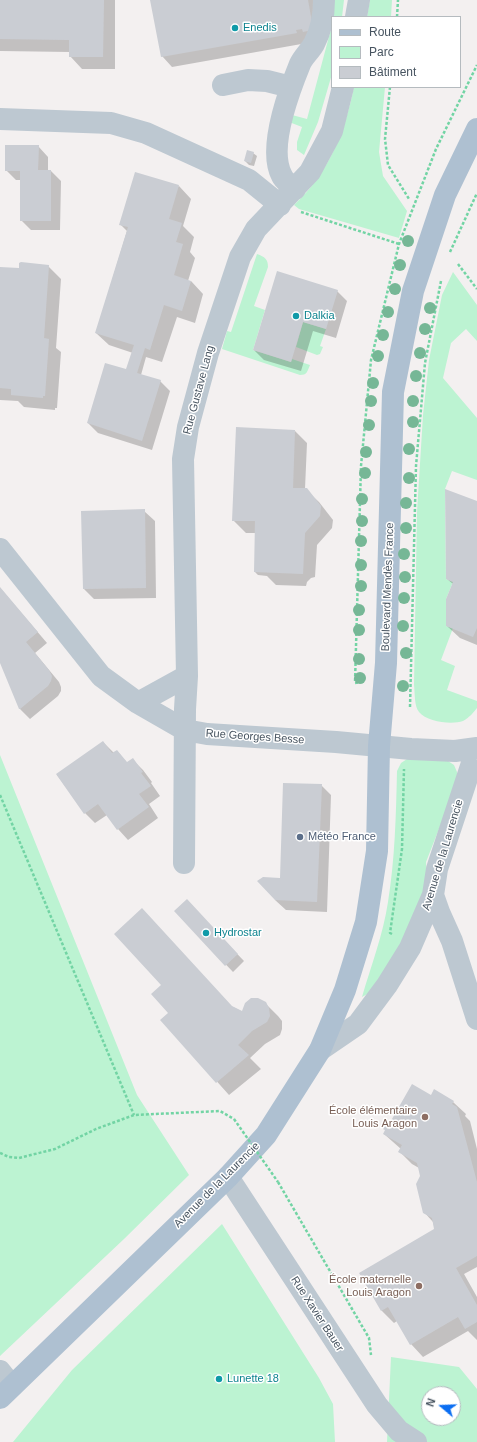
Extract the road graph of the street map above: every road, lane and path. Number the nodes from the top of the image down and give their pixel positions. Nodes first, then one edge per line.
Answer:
1 (324, 0) edge
2 (359, 0) edge
3 (398, 0) edge
4 (356, 16) edge
5 (397, 16) edge
6 (223, 85) dead end
7 (291, 88) junction
8 (343, 88) edge
9 (390, 88) edge
10 (0, 119) edge
11 (477, 129) edge
12 (295, 189) junction
13 (477, 193) edge
14 (410, 199) dead end
15 (280, 205) junction
16 (399, 244) dead end
17 (449, 254) dead end
18 (458, 264) dead end
19 (442, 275) dead end
20 (477, 289) edge
21 (0, 549) edge
22 (187, 676) junction
23 (138, 702) junction
24 (410, 706) dead end
25 (185, 730) junction
26 (379, 746) junction
27 (477, 748) edge
28 (404, 764) dead end
29 (0, 795) edge
30 (403, 812) junction
31 (410, 813) dead end
32 (184, 863) dead end
33 (433, 895) junction
34 (410, 948) junction
35 (477, 1019) edge
36 (320, 1050) junction
37 (134, 1115) junction
38 (0, 1153) edge
39 (228, 1177) junction
40 (372, 1360) dead end
41 (4, 1385) edge
42 (416, 1442) edge

1 - 7 street
2 - 4 street
3 - 5 path
6 - 7 street
7 - 12 street
8 - 12 street, Rue Gustave Lang
9 - 14 path
10 - 15 street
11 - 26 main road, Boulevard Mendès France
12 - 15 street, Rue Gustave Lang
13 - 17 path
15 - 16 path
15 - 22 street, Rue Gustave Lang
18 - 20 path
19 - 24 path
21 - 23 street, Rue Georges Besse
22 - 23 street
22 - 25 street, Rue Gustave Lang
23 - 25 street, Rue Georges Besse
25 - 26 street, Rue Georges Besse
25 - 32 street, Rue Gustave Lang
26 - 27 street, Rue Georges Besse
26 - 36 main road, Boulevard Mendès France
27 - 33 street, Avenue de la Laurencie
28 - 30 path
29 - 37 path
30 - 31 path
30 - 34 path
33 - 34 street, Avenue de la Laurencie
33 - 35 street
34 - 36 street, Avenue de la Laurencie
36 - 39 main road, Avenue de la Laurencie
37 - 38 path
37 - 40 path, bridge
39 - 41 main road, Avenue de la Laurencie
39 - 42 street, Rue Xavier Bauer

